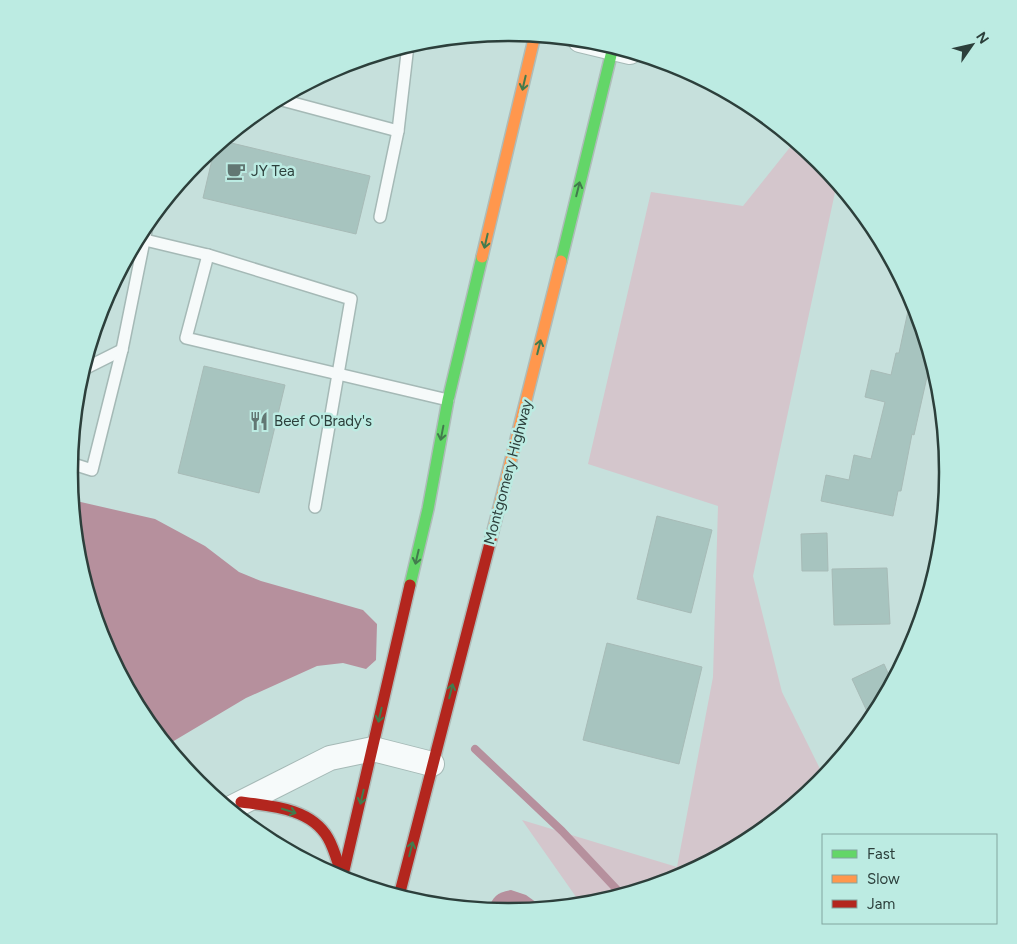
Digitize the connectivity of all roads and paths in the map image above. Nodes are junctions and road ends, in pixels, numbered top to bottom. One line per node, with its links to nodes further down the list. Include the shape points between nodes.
1 (534, 42): 13 (main road, one-way to 13)
2 (407, 54): 5 (lane)
3 (617, 55): 17 (main road, Montgomery Highway, one-way to 3)
4 (289, 102): 5 (lane)
5 (398, 131): 6 (lane)
6 (380, 217)
7 (147, 238): 9 (lane)
8 (140, 249): 10 (lane)
9 (208, 256): 12 (lane, via 351,300); 12 (lane, via 186,338)
10 (122, 350): 11 (lane); 14 (lane, via 92,470)
11 (91, 366)
12 (338, 374): 13 (lane); 15 (lane)
13 (448, 400): 16 (main road, one-way to 16, via 428,509)
14 (78, 466)
15 (315, 508)
16 (373, 749): 17 (street); 18 (street, via 330,758); 21 (main road, one-way to 21)
17 (432, 764): 22 (main road, Montgomery Highway, one-way to 17)
18 (235, 806)
19 (236, 806): 20 (main road, one-way to 20, via 286,809 304,816 321,828 330,842)
20 (338, 867)
21 (344, 870)
22 (401, 889)

